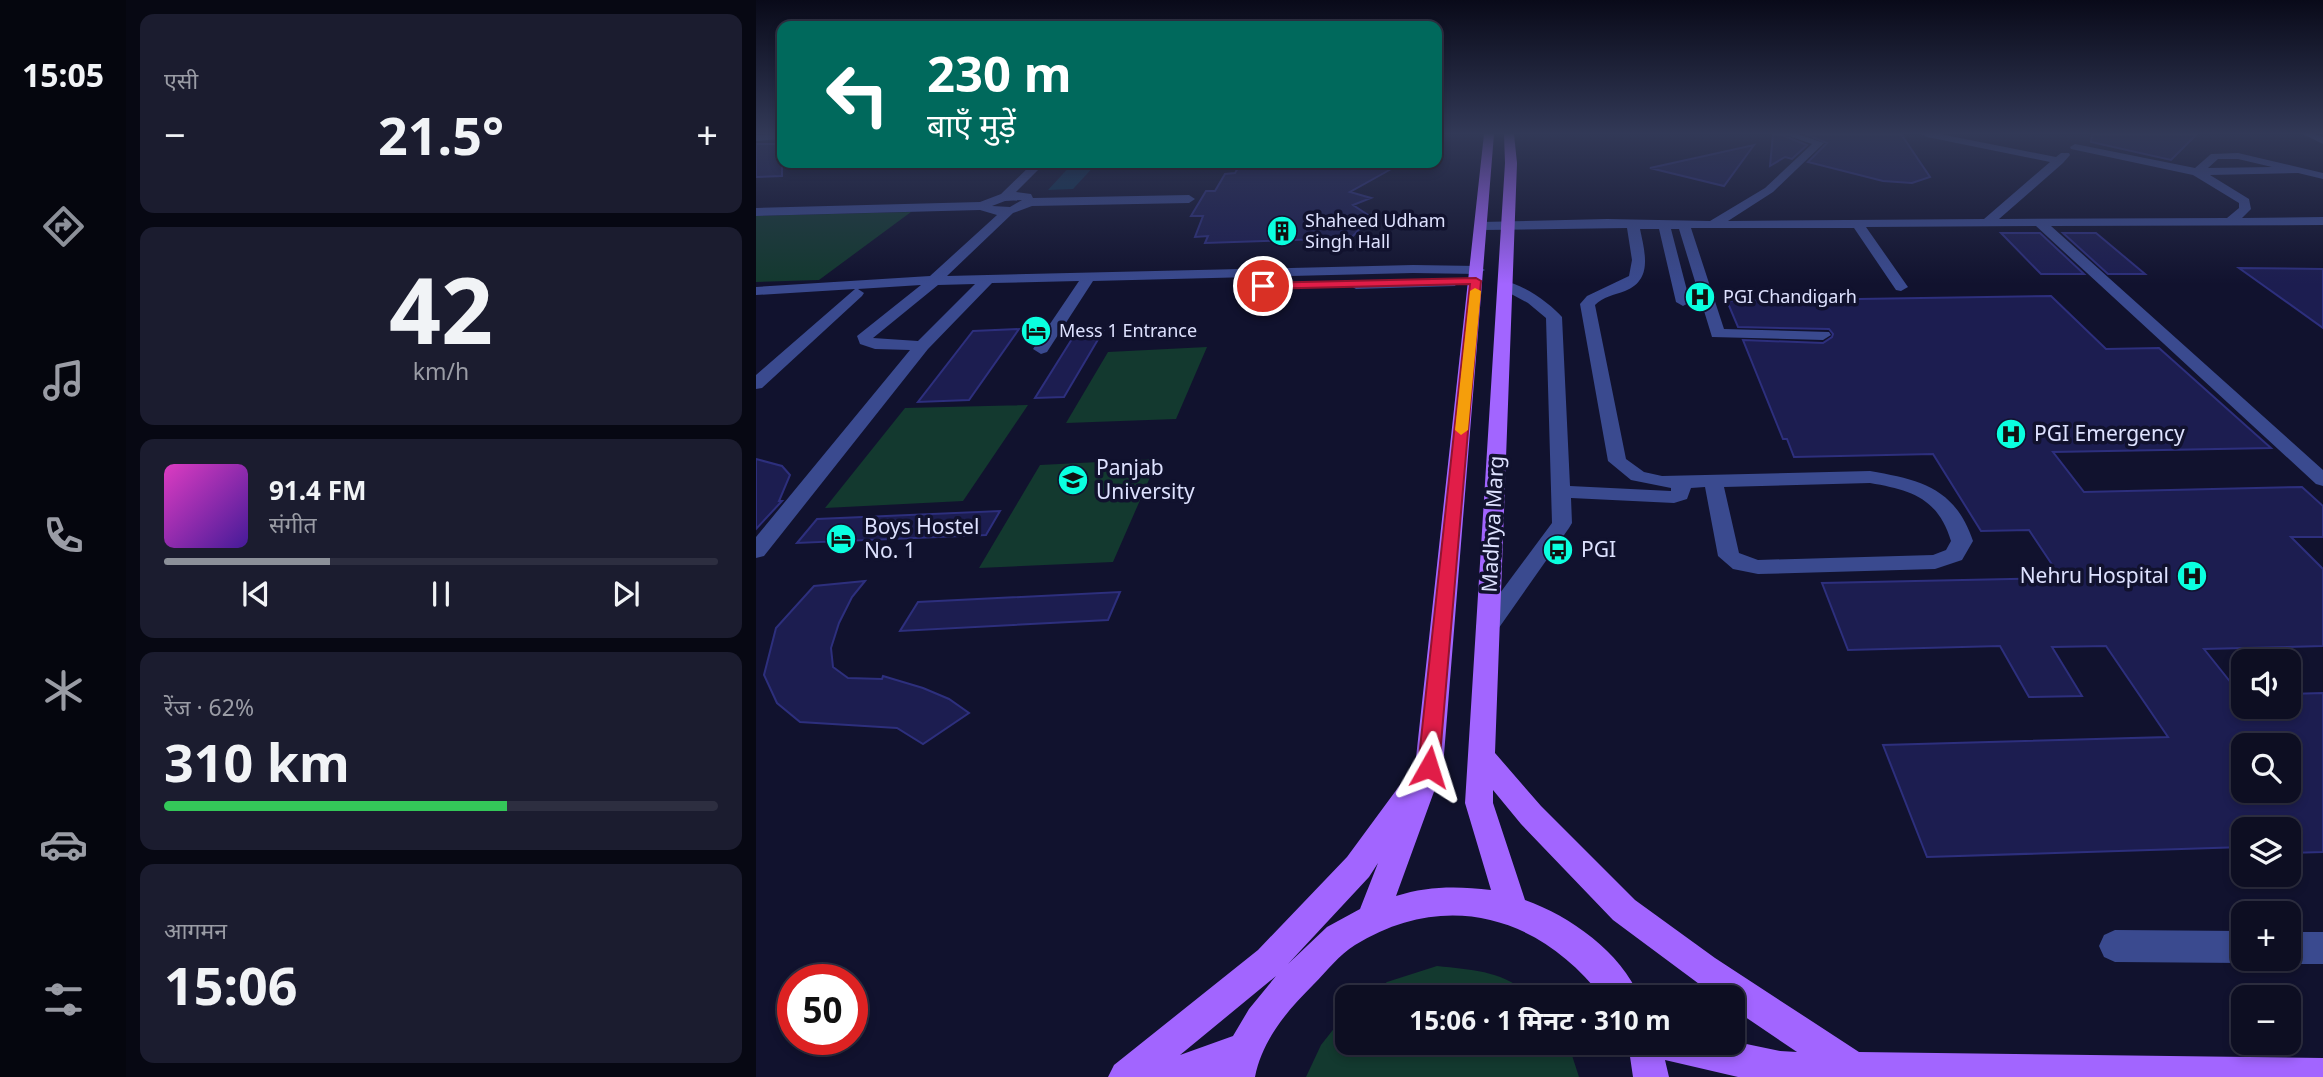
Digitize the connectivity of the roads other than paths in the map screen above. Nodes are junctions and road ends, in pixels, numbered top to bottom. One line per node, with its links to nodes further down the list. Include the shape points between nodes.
1 (1022, 184): 10 (street)
2 (1037, 184): 8 (street)
3 (1485, 184): 22 (main road, Madhya Marg)
4 (1510, 184): 23 (main road, Madhya Marg)
5 (1775, 184): 18 (street)
6 (2032, 184): 17 (street)
7 (2217, 184): 13 (street, via 2245,202 2245,209)
8 (1025, 199): 9 (street); 10 (street)
9 (1189, 199)
10 (1007, 203): 11 (street); 26 (street)
11 (988, 208): 12 (street); 30 (street)
12 (756, 212)
13 (2231, 221): 14 (street); 15 (street)
14 (2323, 221)
15 (2040, 222): 17 (street); 39 (street)
16 (1857, 223): 17 (street); 18 (street); 29 (street)
17 (1987, 223)
18 (1713, 224): 21 (street)
19 (1633, 225): 20 (street); 23 (street, via 1611,230); 41 (street, via 1639,272 1633,280 1592,297 1587,304 1617,461 1626,471 1644,478)
20 (1664, 225): 21 (street); 34 (street)
21 (1684, 225): 35 (street, via 1718,334)
22 (1481, 229): 23 (street); 24 (main road, Madhya Marg)
23 (1507, 229): 28 (main road, Madhya Marg)
24 (1477, 276): 27 (street); 46 (main road, Madhya Marg)
25 (988, 279): 26 (street); 27 (street); 31 (street)
26 (934, 281): 30 (street)
27 (1085, 283): 31 (street); 37 (street)
28 (1505, 285): 42 (street, via 1554,317); 44 (main road, Madhya Marg)
29 (1900, 287)
30 (917, 290): 31 (street); 32 (street); 33 (street); 36 (street, via 865,336 875,344)
31 (977, 291): 36 (street)
32 (756, 293): 33 (street)
33 (857, 293): 38 (street)
34 (1683, 302)
35 (1823, 335)
36 (922, 346): 43 (street)
37 (1041, 349)
38 (756, 384)
39 (2323, 480)
40 (1713, 481): 40 (street, via 1870,477 1895,481 1924,490 1945,504 1959,525 1962,541 1954,555 1935,562 1741,565 1729,556); 41 (street)
41 (1682, 482): 42 (street, via 1683,490 1674,497)
42 (1561, 492): 44 (street, via 1562,523)
43 (756, 551)
44 (1488, 626): 45 (main road, Madhya Marg)
45 (1480, 754): 47 (main road, Madhya Marg, via 1479,803); 57 (main road, via 1531,815 1624,910)
46 (1429, 767): 48 (main road, Madhya Marg); 59 (main road, via 1358,867 1269,961)
47 (1512, 909): 48 (main road, via 1466,900 1414,905); 53 (main road, via 1572,939)
48 (1371, 920): 56 (main road, via 1342,935 1275,999)
49 (2115, 946): 50 (street)
50 (2231, 947)
51 (2301, 947): 52 (street)
52 (2323, 948)
53 (1615, 985)
54 (1647, 1055): 61 (main road)
55 (1718, 1055): 57 (main road, via 1780,1069)
56 (1242, 1062): 60 (main road)
57 (1854, 1070): 58 (main road)
58 (2323, 1076)
59 (1126, 1077)
60 (1169, 1077)
61 (1651, 1077)

